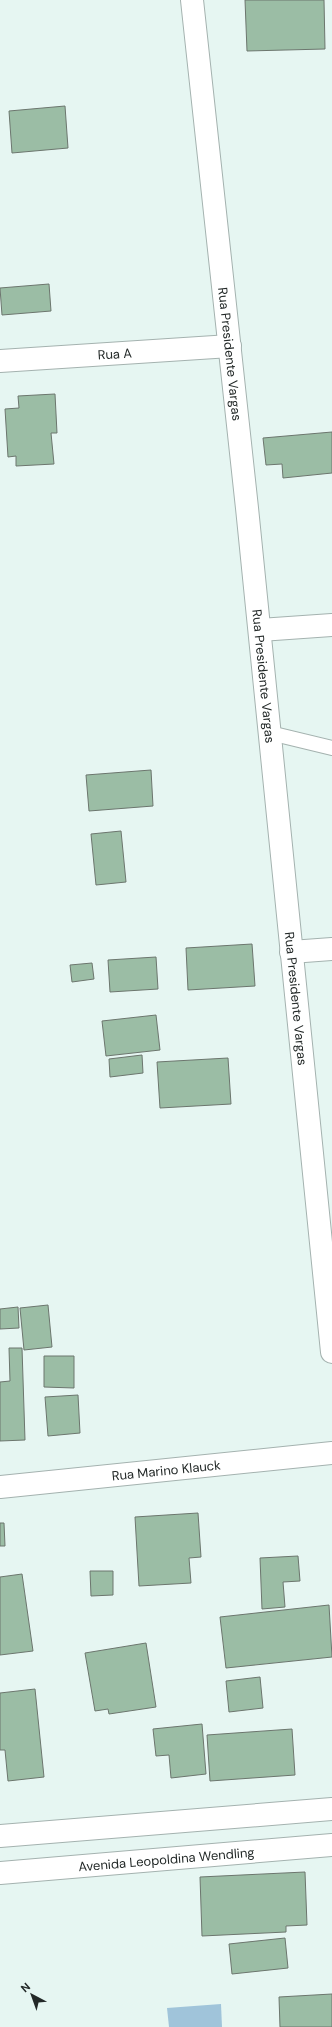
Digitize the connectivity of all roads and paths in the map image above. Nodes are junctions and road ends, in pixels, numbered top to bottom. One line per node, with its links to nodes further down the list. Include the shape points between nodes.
1 (192, 0): 2 (main road, Rua Presidente Vargas)
2 (230, 346): 3 (main road, Rua A); 5 (main road, Rua Presidente Vargas)
3 (0, 361)
4 (332, 625): 5 (main road)
5 (260, 630): 6 (main road, Rua Presidente Vargas)
6 (270, 733): 7 (lane); 9 (main road, Rua Presidente Vargas)
7 (332, 748)
8 (332, 949): 9 (main road)
9 (291, 952): 10 (main road, Rua Presidente Vargas)
10 (332, 1352)
11 (332, 1453): 12 (main road, Rua Marino Klauck)
12 (0, 1487)
13 (332, 1809): 14 (main road)
14 (0, 1836)
15 (332, 1845): 16 (main road, Avenida Leopoldina Wendling)
16 (0, 1873)

